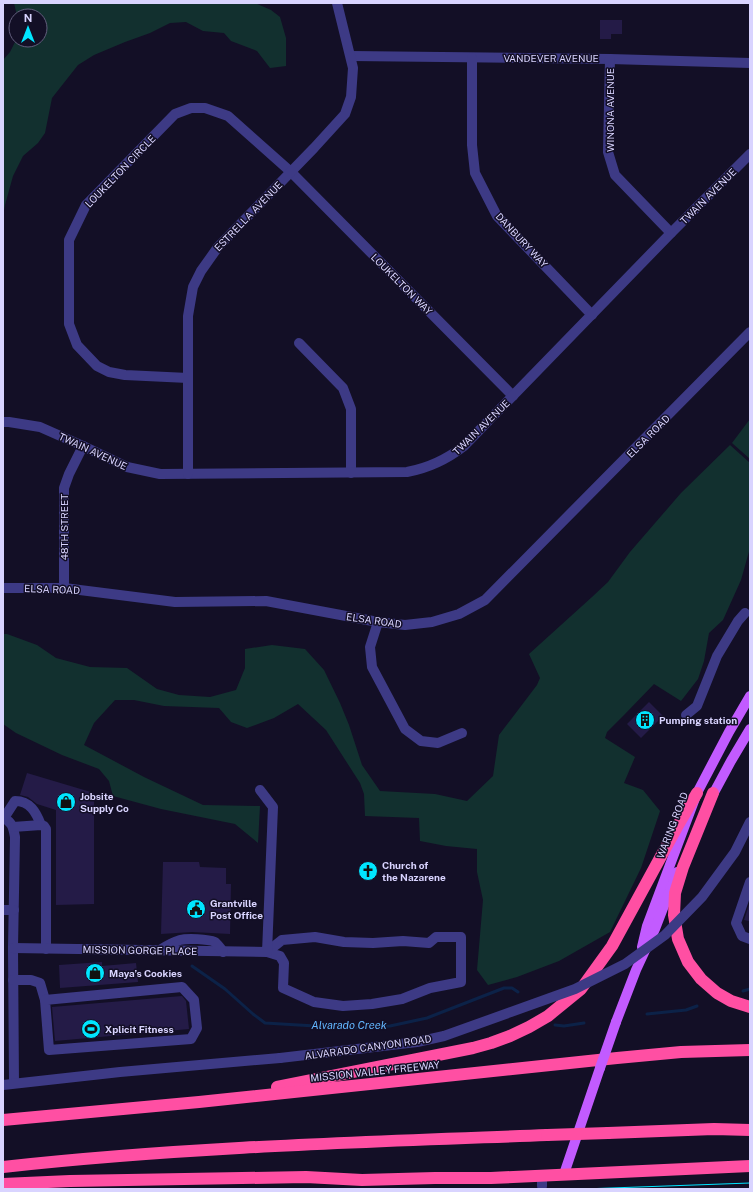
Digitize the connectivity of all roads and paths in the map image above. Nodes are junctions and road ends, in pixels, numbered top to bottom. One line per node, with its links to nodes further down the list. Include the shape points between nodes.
1 (337, 3): 2 (street, ESTRELLA AVENUE)
2 (351, 56): 3 (street, VANDEVER AVENUE); 7 (street, ESTRELLA AVENUE, via 351,97 345,114)
3 (472, 58): 4 (street, VANDEVER AVENUE); 9 (street, DANBURY WAY, via 472,144 475,173 497,216)
4 (610, 59): 5 (street, VANDEVER AVENUE); 8 (street, WINONA AVENUE, via 608,152 615,175)
5 (750, 63)
6 (750, 154): 8 (street, TWAIN AVENUE)
7 (291, 172): 12 (street, ESTRELLA AVENUE, via 218,247 193,287 188,316); 12 (street, LOUKELTON CIRCLE, via 228,116 205,108 191,108 175,114 86,205 69,240 69,324 77,345 97,366 109,372); 13 (street, LOUKELTON WAY)
8 (671, 233): 9 (street, TWAIN AVENUE)
9 (592, 315): 13 (street, TWAIN AVENUE)
10 (750, 332): 21 (street, ELSA ROAD, via 485,600 459,614 432,622 405,625)
11 (299, 343): 16 (street, via 342,388 351,409)
12 (188, 378): 17 (street, ESTRELLA AVENUE)
13 (513, 396): 16 (street, TWAIN AVENUE, via 452,456 423,469 407,472)
14 (3, 422): 15 (street, TWAIN AVENUE, via 40,428)
15 (83, 446): 17 (street, TWAIN AVENUE, via 127,468 160,474); 19 (street, 48TH STREET, via 64,488)
16 (351, 473): 17 (street, TWAIN AVENUE)
17 (188, 474)
18 (3, 588): 19 (street, ELSA ROAD)
19 (64, 588): 21 (street, ELSA ROAD, via 175,602 266,601)
20 (745, 613): 23 (street, via 717,656 697,706)
21 (378, 622): 25 (street, via 370,647 372,667 405,729 421,741 438,743)
22 (750, 696): 27 (main road, WARING ROAD)
23 (686, 715)
24 (750, 729): 28 (main road, WARING ROAD)
25 (462, 733)
26 (260, 790): 39 (street, via 273,806)
27 (697, 793): 40 (main road, WARING ROAD, via 647,926); 47 (highway, via 612,946 581,989 548,1016 491,1044)
28 (713, 793): 40 (main road, WARING ROAD); 43 (highway, via 675,893 674,915 678,939 688,962 701,979 731,1001)
29 (4, 817): 31 (street, via 15,801 24,801 33,808); 32 (street)
30 (750, 822): 45 (street, ALVARADO CANYON ROAD, bridge, via 735,852 702,897 665,935 625,964 575,990 444,1036 417,1042 280,1058)
31 (41, 825): 32 (street); 38 (street, via 46,829)
32 (13, 827): 35 (street)
33 (750, 882): 36 (street, via 736,922 742,936)
34 (3, 910): 35 (street)
35 (14, 910): 37 (street)
36 (750, 939)
37 (13, 948): 38 (street, MISSION GORGE PLACE); 41 (street)
38 (46, 949): 39 (street, MISSION GORGE PLACE)
39 (267, 952): 39 (street, via 280,956 284,963 283,988 326,1005 372,1004 402,999 430,988 461,982 461,937 436,937 429,943 344,942 315,938 282,940)
40 (636, 970): 52 (main road, WARING ROAD, bridge)
41 (13, 980): 42 (street, via 40,983); 45 (street)
42 (45, 1000): 42 (street, via 182,987 194,1000 197,1028 191,1039 49,1050)
43 (750, 1006)
44 (750, 1050): 47 (highway, MISSION VALLEY FREEWAY, via 681,1052 617,1058)
45 (14, 1083): 46 (street, ALVARADO CANYON ROAD)
46 (3, 1085)
47 (199, 1102): 48 (highway, MISSION VALLEY FREEWAY)
48 (3, 1120)
49 (750, 1130): 51 (highway, bridge, via 714,1129 299,1145 188,1151)
50 (750, 1166): 52 (highway)
51 (3, 1167)
52 (564, 1174): 53 (highway, via 542,1181 491,1178 362,1180 306,1177 70,1180)
53 (3, 1184)

